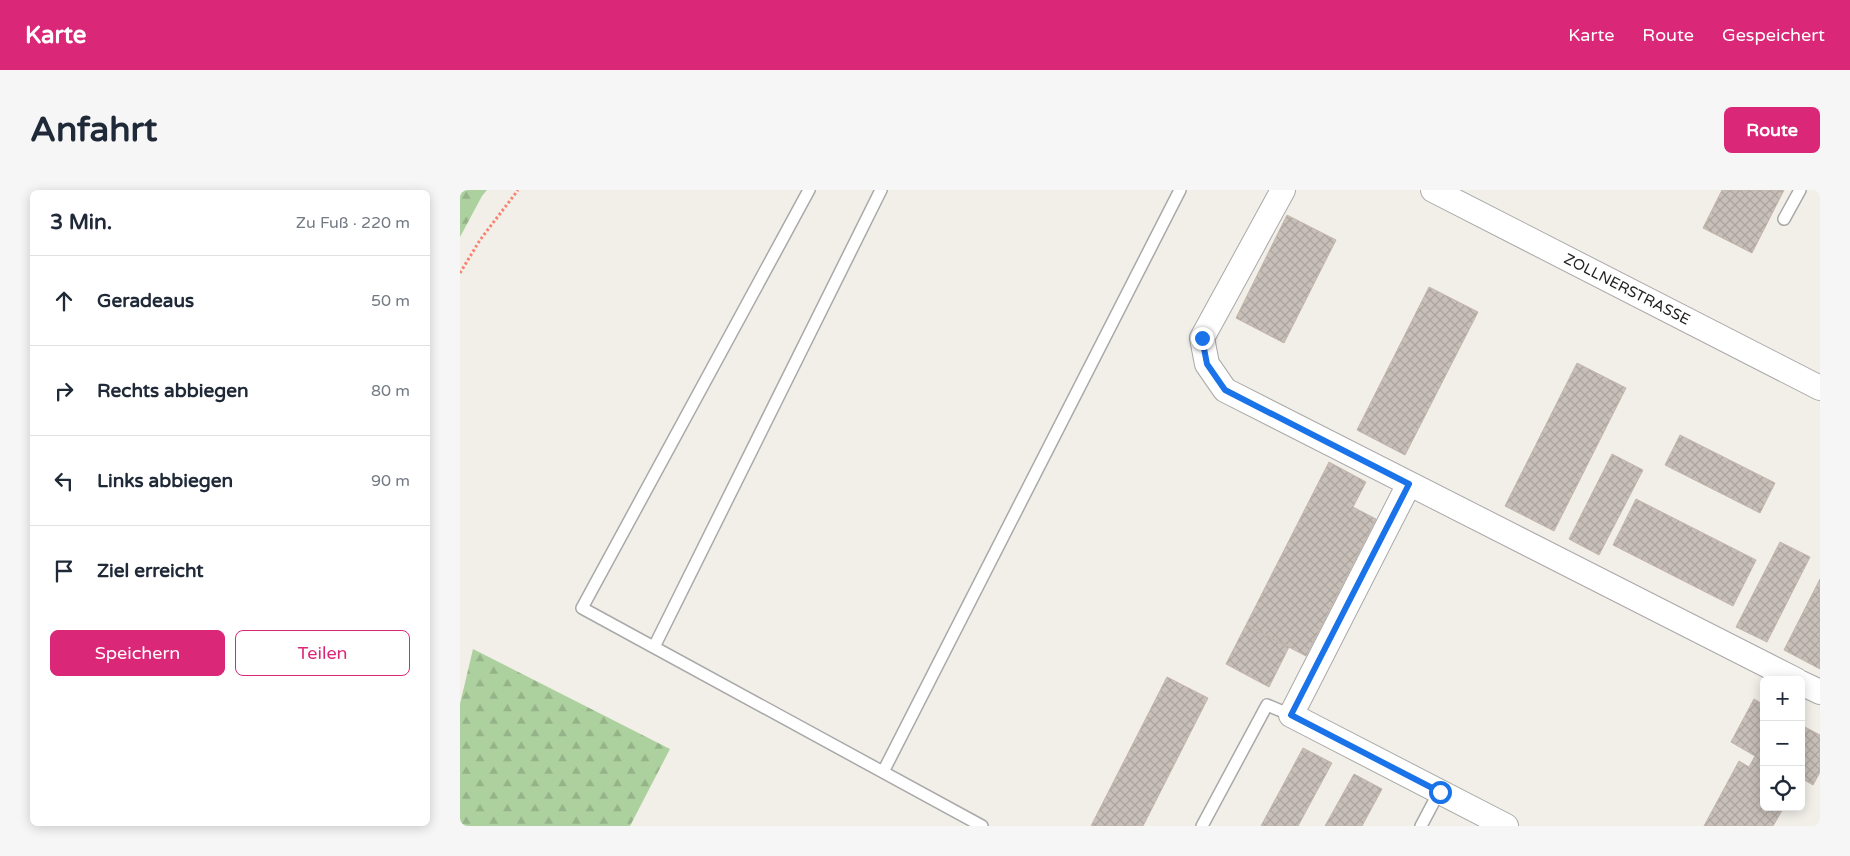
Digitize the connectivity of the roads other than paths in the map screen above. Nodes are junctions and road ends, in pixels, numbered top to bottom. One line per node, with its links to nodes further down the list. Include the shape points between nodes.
1 (809, 190): 10 (lane, via 582,608)
2 (881, 190): 10 (lane)
3 (1180, 190): 15 (lane)
4 (1283, 190): 9 (street, via 1202,338 1207,364 1225,390)
5 (1433, 190): 8 (street, ZOLLNERSTRASSE)
6 (1800, 190): 7 (lane)
7 (1784, 219)
8 (1820, 388)
9 (1409, 484): 11 (street); 14 (street)
10 (654, 647): 15 (lane)
11 (1788, 676)
12 (1805, 685): 13 (street)
13 (1820, 692)
14 (1291, 715): 16 (street); 18 (lane, via 1267,705)
15 (883, 772): 17 (lane)
16 (1440, 792): 19 (lane); 20 (street)
17 (982, 826)
18 (1202, 826)
19 (1421, 826)
20 (1506, 826)

